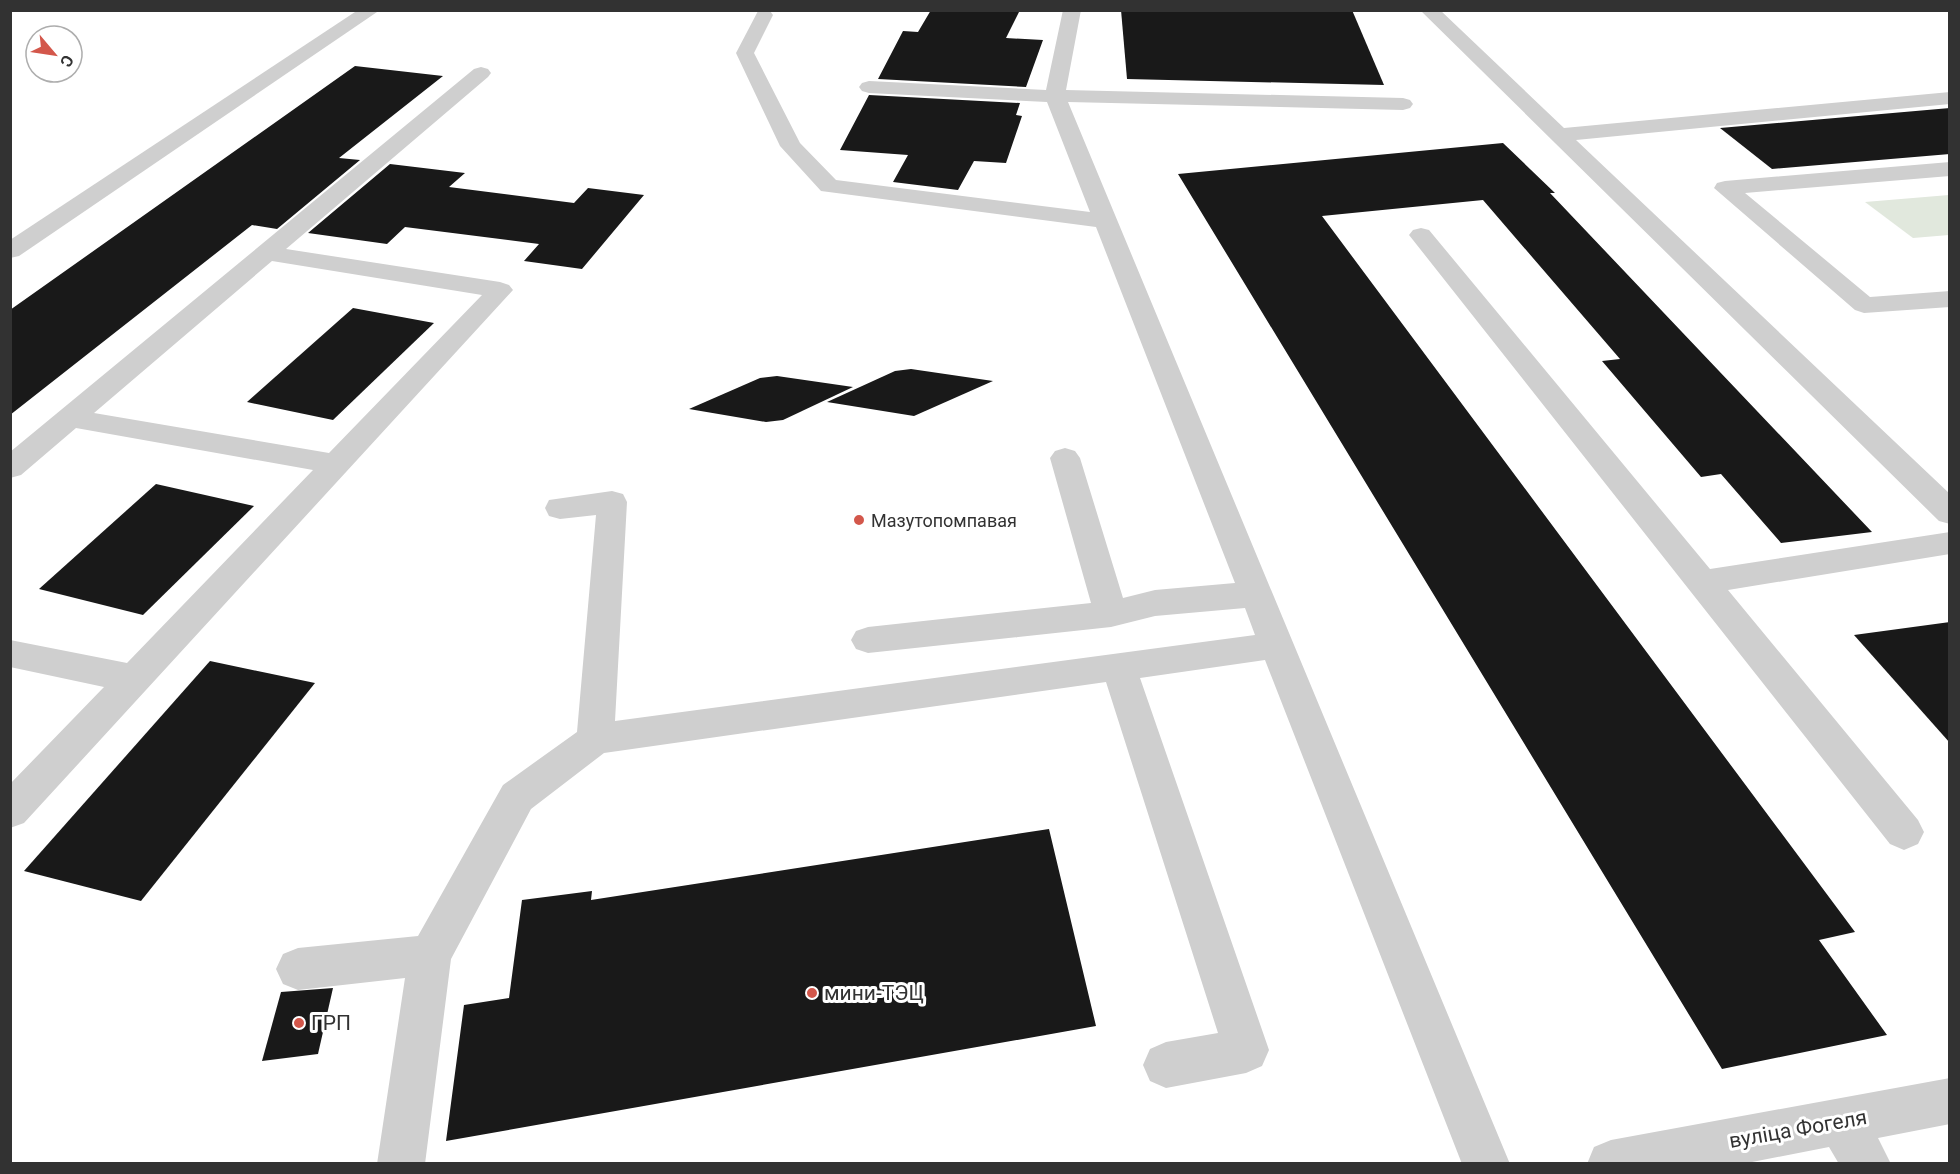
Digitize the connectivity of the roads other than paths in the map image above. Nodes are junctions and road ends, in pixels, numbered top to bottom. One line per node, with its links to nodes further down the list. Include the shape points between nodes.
1 (371, 10): 14 (street)
2 (1072, 10): 7 (street)
3 (1429, 10): 10 (street)
4 (764, 15): 12 (street, via 746,52 790,146 829,186)
5 (481, 73): 15 (street)
6 (869, 87): 7 (street)
7 (1055, 96): 9 (street); 12 (street)
8 (1950, 98): 10 (street)
9 (1403, 104)
10 (1557, 135): 22 (street)
11 (1950, 169): 16 (street, via 1725,188 1864,305)
12 (1105, 221): 25 (street)
13 (1421, 235): 24 (street)
14 (10, 251)
15 (267, 253): 17 (street); 19 (street, via 500,290)
16 (1950, 299)
17 (70, 418): 19 (street); 20 (street)
18 (1065, 458): 26 (street)
19 (336, 464): 31 (street)
20 (10, 468)
21 (560, 508): 32 (street, via 612,502)
22 (1950, 513)
23 (1950, 543): 24 (street)
24 (1701, 582): 34 (street)
25 (1257, 594): 26 (street, via 1155,603); 28 (street)
26 (1112, 614): 27 (street)
27 (868, 640)
28 (1277, 645): 30 (street); 41 (street)
29 (10, 653): 31 (street)
30 (1119, 667): 32 (street); 37 (street, via 1246,1050)
31 (134, 679): 33 (street)
32 (596, 740): 35 (street, via 517,796)
33 (10, 811)
34 (1904, 832)
35 (430, 955): 36 (street); 40 (street)
36 (298, 969)
37 (1166, 1065)
38 (1950, 1101): 39 (street, вуліца Фогеля)
39 (1840, 1122): 42 (street, вуліца Фогеля); 43 (street)
40 (401, 1164)
41 (1486, 1164)
42 (1611, 1164)
43 (1867, 1164)

